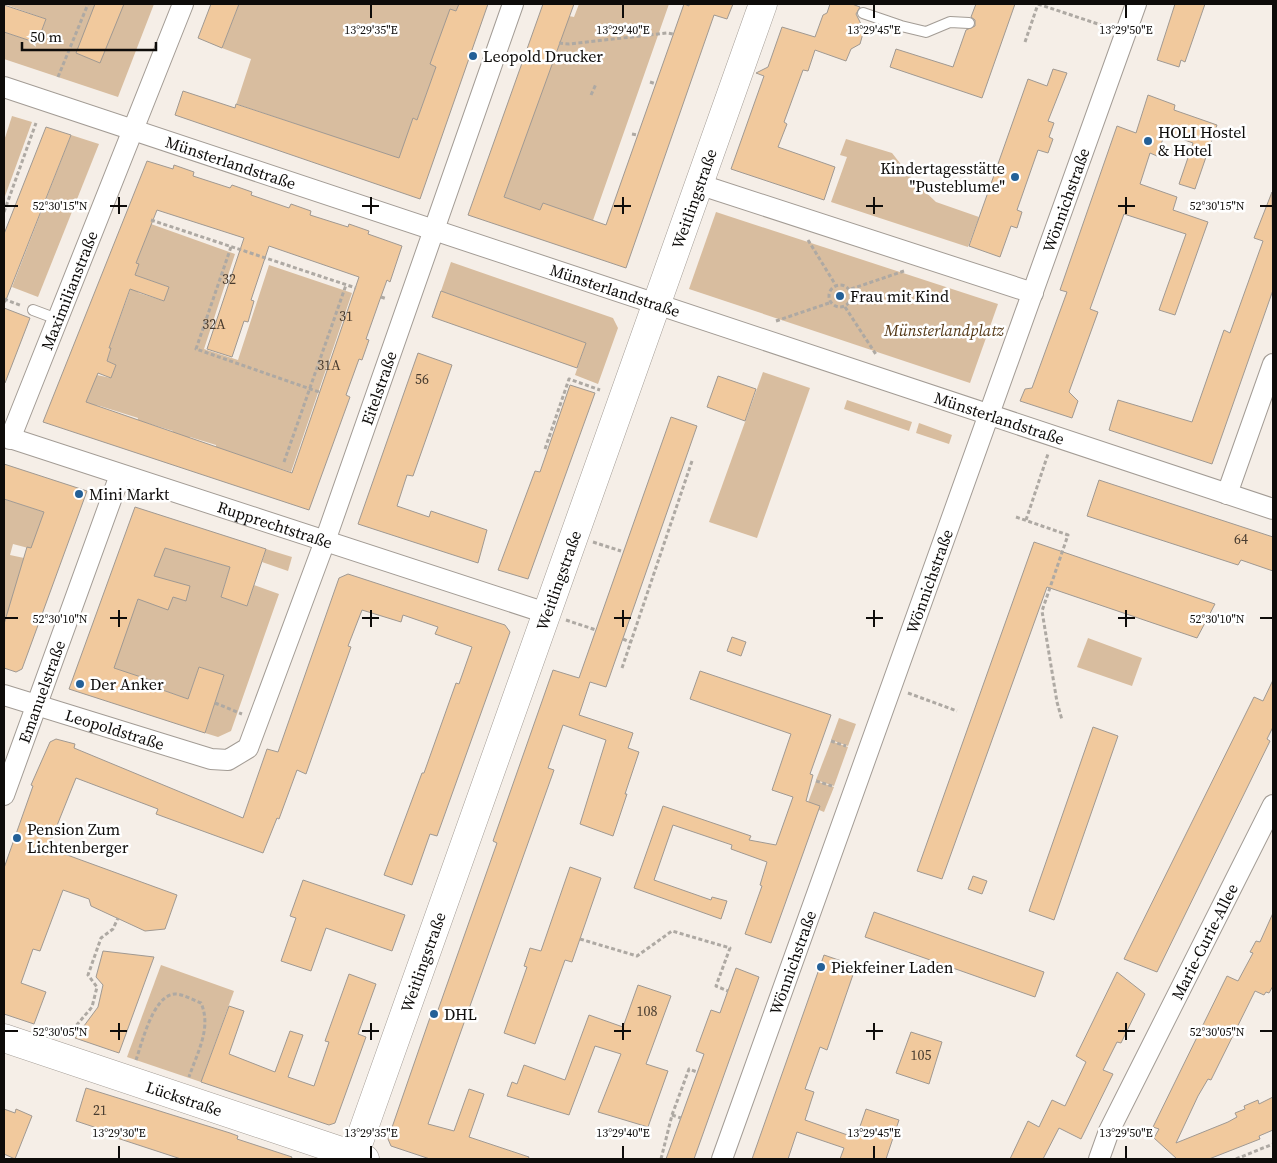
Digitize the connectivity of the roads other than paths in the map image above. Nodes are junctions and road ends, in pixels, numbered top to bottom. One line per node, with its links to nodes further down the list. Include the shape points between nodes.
1 (183, 4): 8 (street, Maximilianstraße)
2 (513, 4): 10 (street, Eitelstraße)
3 (763, 4): 9 (street, Weitlingstraße)
4 (1136, 4): 11 (street, Wönnichstraße)
5 (863, 13): 6 (lane, via 926,32 950,22)
6 (969, 23)
7 (4, 88): 8 (street, Münsterlandstraße)
8 (133, 130): 10 (street, Münsterlandstraße); 14 (street, Maximilianstraße)
9 (698, 184): 11 (street); 12 (street, Weitlingstraße)
10 (433, 231): 12 (street, Münsterlandstraße); 21 (street, Eitelstraße)
11 (1033, 293): 16 (street, Wönnichstraße)
12 (655, 304): 16 (street, Münsterlandstraße); 22 (street, Weitlingstraße)
13 (33, 310): 14 (lane)
14 (57, 319): 17 (street, Maximilianstraße)
15 (1273, 364): 19 (street)
16 (989, 415): 19 (street, Münsterlandstraße); 30 (street, Wönnichstraße)
17 (7, 437): 18 (street, Rupprechtstraße)
18 (120, 474): 21 (street, Rupprechtstraße); 24 (street, Emanuelstraße)
19 (1227, 494): 20 (street, Münsterlandstraße)
20 (1273, 509)
21 (325, 541): 22 (street, Rupprechtstraße); 25 (street, Eitelstraße, via 248,748)
22 (556, 616): 29 (street, Weitlingstraße)
23 (4, 695): 24 (street, Leopoldstraße)
24 (36, 705): 25 (street, Leopoldstraße, via 211,759); 26 (street, Emanuelstraße)
25 (228, 760)
26 (4, 795)
27 (1273, 805): 31 (street, Marie-Curie-Allee, via 1109,1131)
28 (4, 1038): 29 (street, Lückstraße)
29 (359, 1157)
30 (722, 1159)
31 (1100, 1159)

